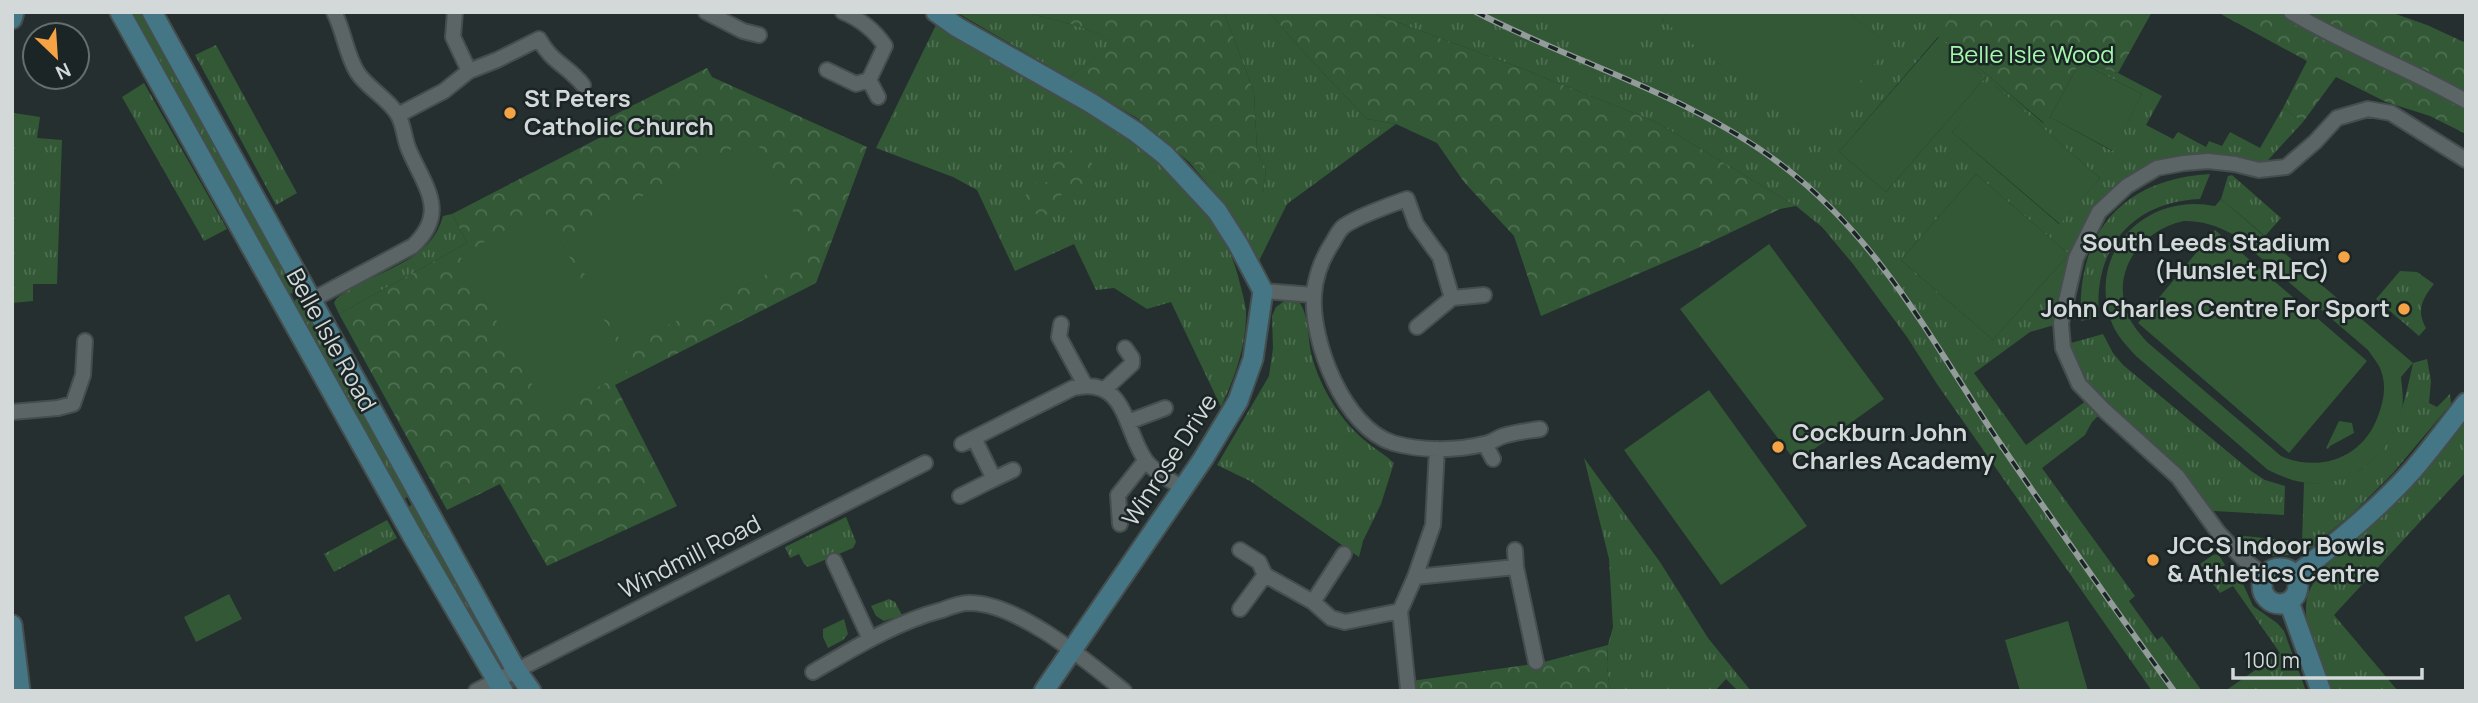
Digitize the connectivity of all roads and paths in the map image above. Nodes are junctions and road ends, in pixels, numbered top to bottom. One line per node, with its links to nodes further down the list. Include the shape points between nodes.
1 (14, 12): 10 (street)
2 (120, 12): 65 (street, Belle Isle Road)
3 (152, 12): 24 (street, Belle Isle Road)
4 (334, 12): 18 (street, via 355,69)
5 (455, 12): 13 (street, via 453,37)
6 (706, 12): 11 (street, via 741,38)
7 (843, 12): 14 (street, via 878,34 885,47)
8 (936, 12): 20 (street, via 1091,103 1165,155 1217,211)
9 (2291, 12): 17 (street)
10 (12, 19)
11 (759, 35)
12 (827, 70): 14 (street, via 856,84)
13 (469, 71): 15 (street, via 539,39 549,57); 18 (street)
14 (869, 80): 16 (street)
15 (583, 85)
16 (878, 97)
17 (2466, 101)
18 (398, 115): 24 (street, via 407,146 429,189 432,205 426,233 413,246)
19 (2466, 160): 52 (street, via 2391,113 2368,109 2337,118 2286,167 2259,170 2208,161 2157,168 2127,186 2099,212 2076,258 2061,323 2063,348 2079,384 2178,477 2218,533)
20 (1263, 291): 21 (street); 43 (street, Winrose Drive, via 1253,359 1238,401)
21 (1314, 295): 23 (street, via 1324,257 1342,227 1404,193 1416,224 1440,257); 37 (street, via 1324,361 1354,413 1391,443)
22 (1483, 295): 23 (street)
23 (1452, 298): 26 (street)
24 (310, 301): 63 (street, Belle Isle Road)
25 (1061, 324): 29 (street, via 1059,337)
26 (1417, 327)
27 (85, 341): 33 (street, via 83,375 73,404)
28 (1125, 348): 30 (street, via 1132,364)
29 (1086, 385): 30 (street); 42 (street, via 968,441)
30 (1105, 389): 34 (street)
31 (2466, 403): 53 (street, via 2395,489)
32 (1164, 408): 34 (street)
33 (12, 411)
34 (1128, 422): 39 (street)
35 (1540, 429): 36 (street)
36 (1485, 444): 37 (street); 38 (street)
37 (1437, 449): 54 (street, via 1433,525)
38 (1493, 459)
39 (1145, 461): 43 (street); 45 (street, via 1118,495)
40 (925, 463): 63 (street, Windmill Road)
41 (1013, 470): 42 (street)
42 (994, 479): 44 (street)
43 (1182, 488): 61 (street, Winrose Drive)
44 (960, 496)
45 (1120, 524)
46 (1240, 550): 51 (street, via 1259,562)
47 (1515, 550): 50 (street)
48 (1344, 554): 55 (street)
49 (834, 561): 60 (street)
50 (1516, 567): 54 (street); 62 (street)
51 (1265, 575): 55 (street); 57 (street)
52 (2265, 576): 53 (street, via 2280,568); 56 (street, via 2262,586 2269,600)
53 (2295, 576): 56 (street, via 2298,589)
54 (1415, 577): 58 (street)
55 (1313, 601): 58 (street, via 1331,618 1345,622)
56 (2289, 602): 72 (street)
57 (1241, 609)
58 (1400, 611): 66 (street)
59 (12, 625): 67 (street)
60 (870, 639): 61 (street, via 919,616 968,603 995,607); 64 (street)
61 (1072, 650): 70 (street, Winrose Drive); 71 (street)
62 (1535, 662)
63 (516, 670): 65 (street, Windmill Road); 69 (street, Belle Isle Road)
64 (813, 672)
65 (499, 686): 68 (street, Windmill Road)
66 (1408, 689)
67 (20, 691)
68 (476, 691)
69 (531, 691)
70 (1044, 691)
71 (1124, 691)
72 (2320, 691)

